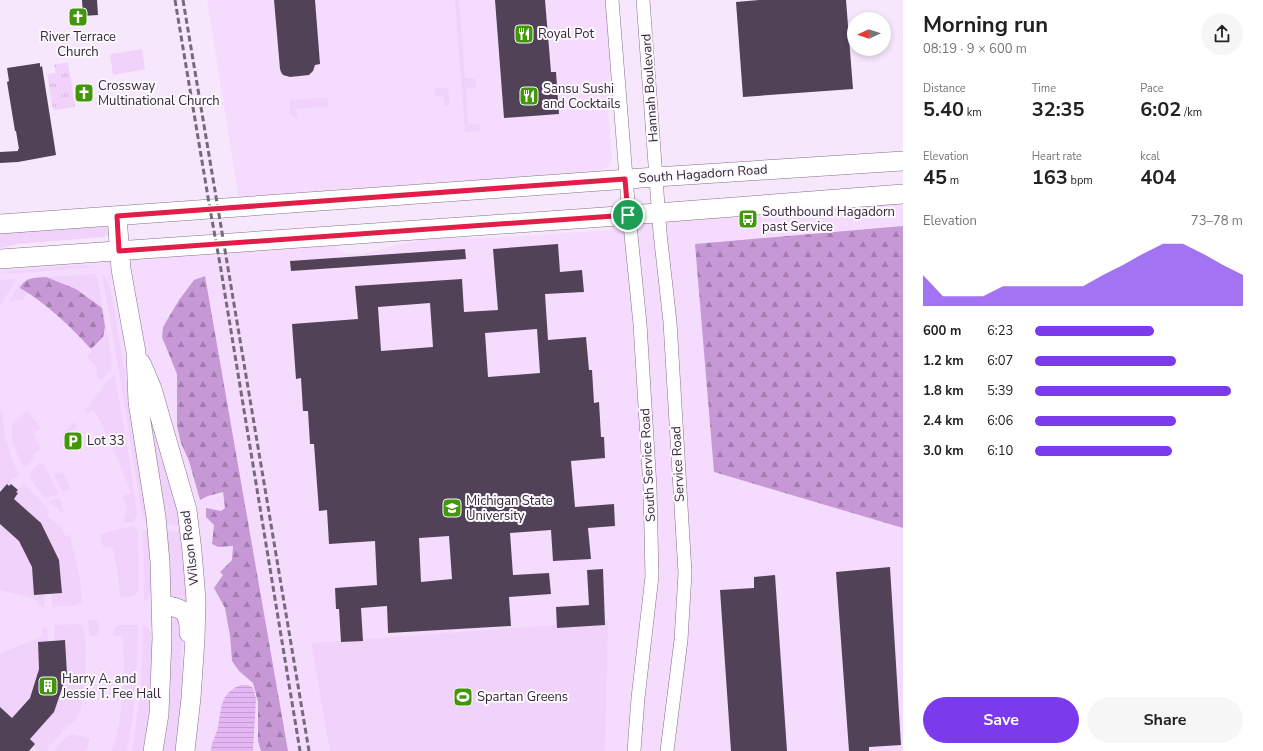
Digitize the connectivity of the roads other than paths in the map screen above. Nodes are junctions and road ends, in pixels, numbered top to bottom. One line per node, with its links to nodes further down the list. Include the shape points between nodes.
1 (612, 0): 5 (street)
2 (643, 0): 4 (street, Hannah Boulevard)
3 (903, 161): 4 (street, South Hagadorn Road)
4 (656, 176): 5 (street, South Hagadorn Road); 7 (street, Service Road)
5 (625, 179): 8 (street, South Service Road); 9 (street, South Hagadorn Road)
6 (903, 194): 7 (street)
7 (659, 213): 8 (street); 19 (street, Service Road, via 670,322 685,574 681,640)
8 (628, 215): 11 (street); 18 (street, South Service Road, via 640,324 650,488 652,576)
9 (117, 216): 10 (street, South Hagadorn Road); 11 (street, Wilson Road)
10 (0, 224)
11 (119, 251): 12 (street); 13 (street, Wilson Road)
12 (0, 259)
13 (136, 352): 14 (street, Wilson Road, via 138,402 156,517); 15 (street, Wilson Road, via 152,389 187,510 196,600)
14 (161, 605): 15 (street, via 178,608 186,613 189,623 187,672); 16 (street, Wilson Road, via 159,714)
15 (191, 698): 17 (street, Wilson Road)
16 (153, 751)
17 (185, 751)
18 (634, 751)
19 (667, 751)

